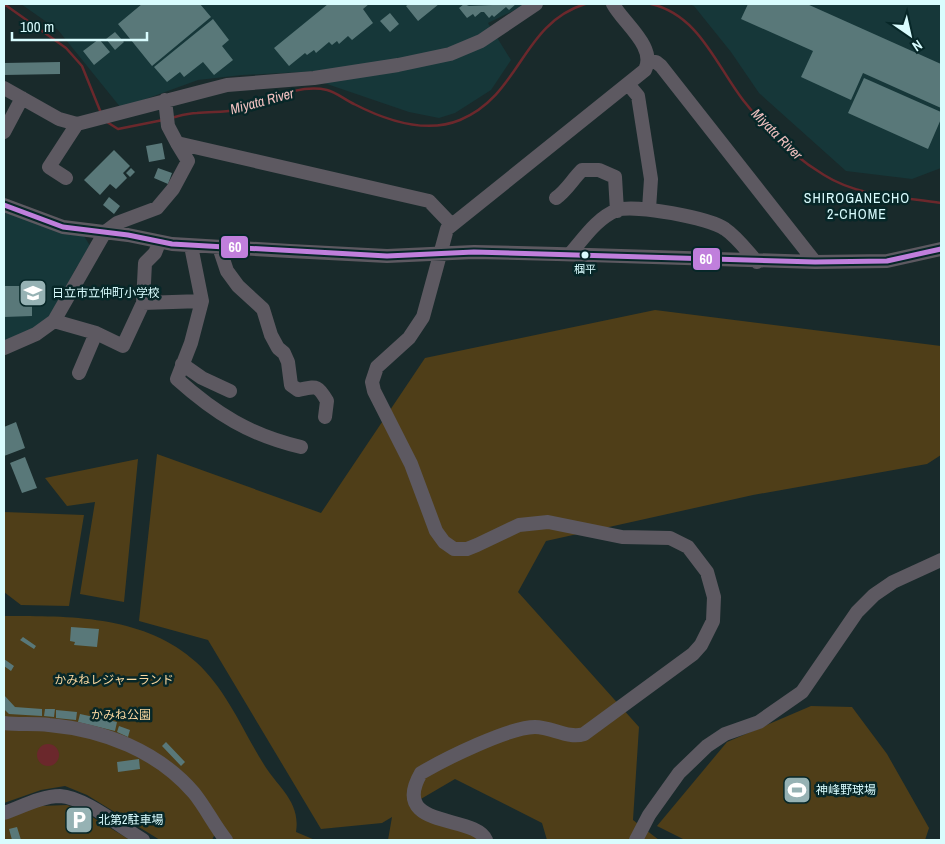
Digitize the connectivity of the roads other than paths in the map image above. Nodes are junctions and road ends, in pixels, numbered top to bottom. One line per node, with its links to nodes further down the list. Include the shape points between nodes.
1 (536, 4): 7 (street, via 481,41 450,54 314,78 227,85)
2 (613, 4): 3 (street, via 643,44)
3 (649, 62): 4 (street, via 645,70); 25 (street, via 661,66)
4 (628, 84): 14 (street, via 638,96 651,179); 16 (street)
5 (4, 88): 6 (street)
6 (22, 98): 8 (street, via 59,119); 9 (street)
7 (165, 100): 8 (street); 10 (street, via 168,126)
8 (77, 124): 11 (street, via 49,167)
9 (4, 132)
10 (178, 143): 16 (street, via 429,201); 17 (street, via 188,161 173,189 157,208 118,223)
11 (66, 178)
12 (556, 198): 15 (street, via 568,190 582,170 599,170 615,178)
13 (4, 205): 17 (street, via 62,227)
14 (649, 209): 15 (street); 24 (street, via 713,222 726,229)
15 (617, 211): 23 (street, via 593,226)
16 (451, 224): 22 (street, via 444,235)
17 (105, 232): 18 (street); 28 (street)
18 (159, 243): 19 (street); 27 (street, via 145,263)
19 (191, 246): 20 (street); 26 (street)
20 (219, 247): 22 (street, via 386,256); 34 (street, via 227,271 263,310 271,335 288,362 290,386 298,390 311,386 319,389 327,401)
21 (941, 249): 25 (street, via 887,261)
22 (440, 254): 23 (street); 41 (street, via 420,323 409,338 377,367 372,382 419,482 436,531 444,542 454,549 467,549 519,524 548,522 622,537 670,538 695,554 707,572 714,597 713,621 702,645 584,734 572,736 544,728 527,728 472,748 421,773 413,792 422,810 480,832)
23 (570, 254): 24 (street)
24 (756, 262): 25 (street)
25 (815, 262)
26 (202, 301): 27 (street); 31 (street, via 200,317)
27 (142, 303): 29 (street, via 123,346)
28 (54, 321): 29 (street); 30 (street, via 36,334)
29 (96, 333): 32 (street)
30 (4, 348)
31 (182, 364): 33 (street); 35 (street, via 177,379 224,418 271,440)
32 (79, 372)
33 (230, 392)
34 (325, 417)
35 (301, 447)
36 (941, 560): 42 (street, via 893,582 874,595 857,612 802,692 760,722 725,734 707,746 679,773 649,815)
37 (4, 723): 39 (street, via 72,728 149,754 194,793)
38 (4, 813): 40 (street, via 62,796 81,803)
39 (223, 838)
40 (143, 840)
41 (486, 840)
42 (636, 840)

